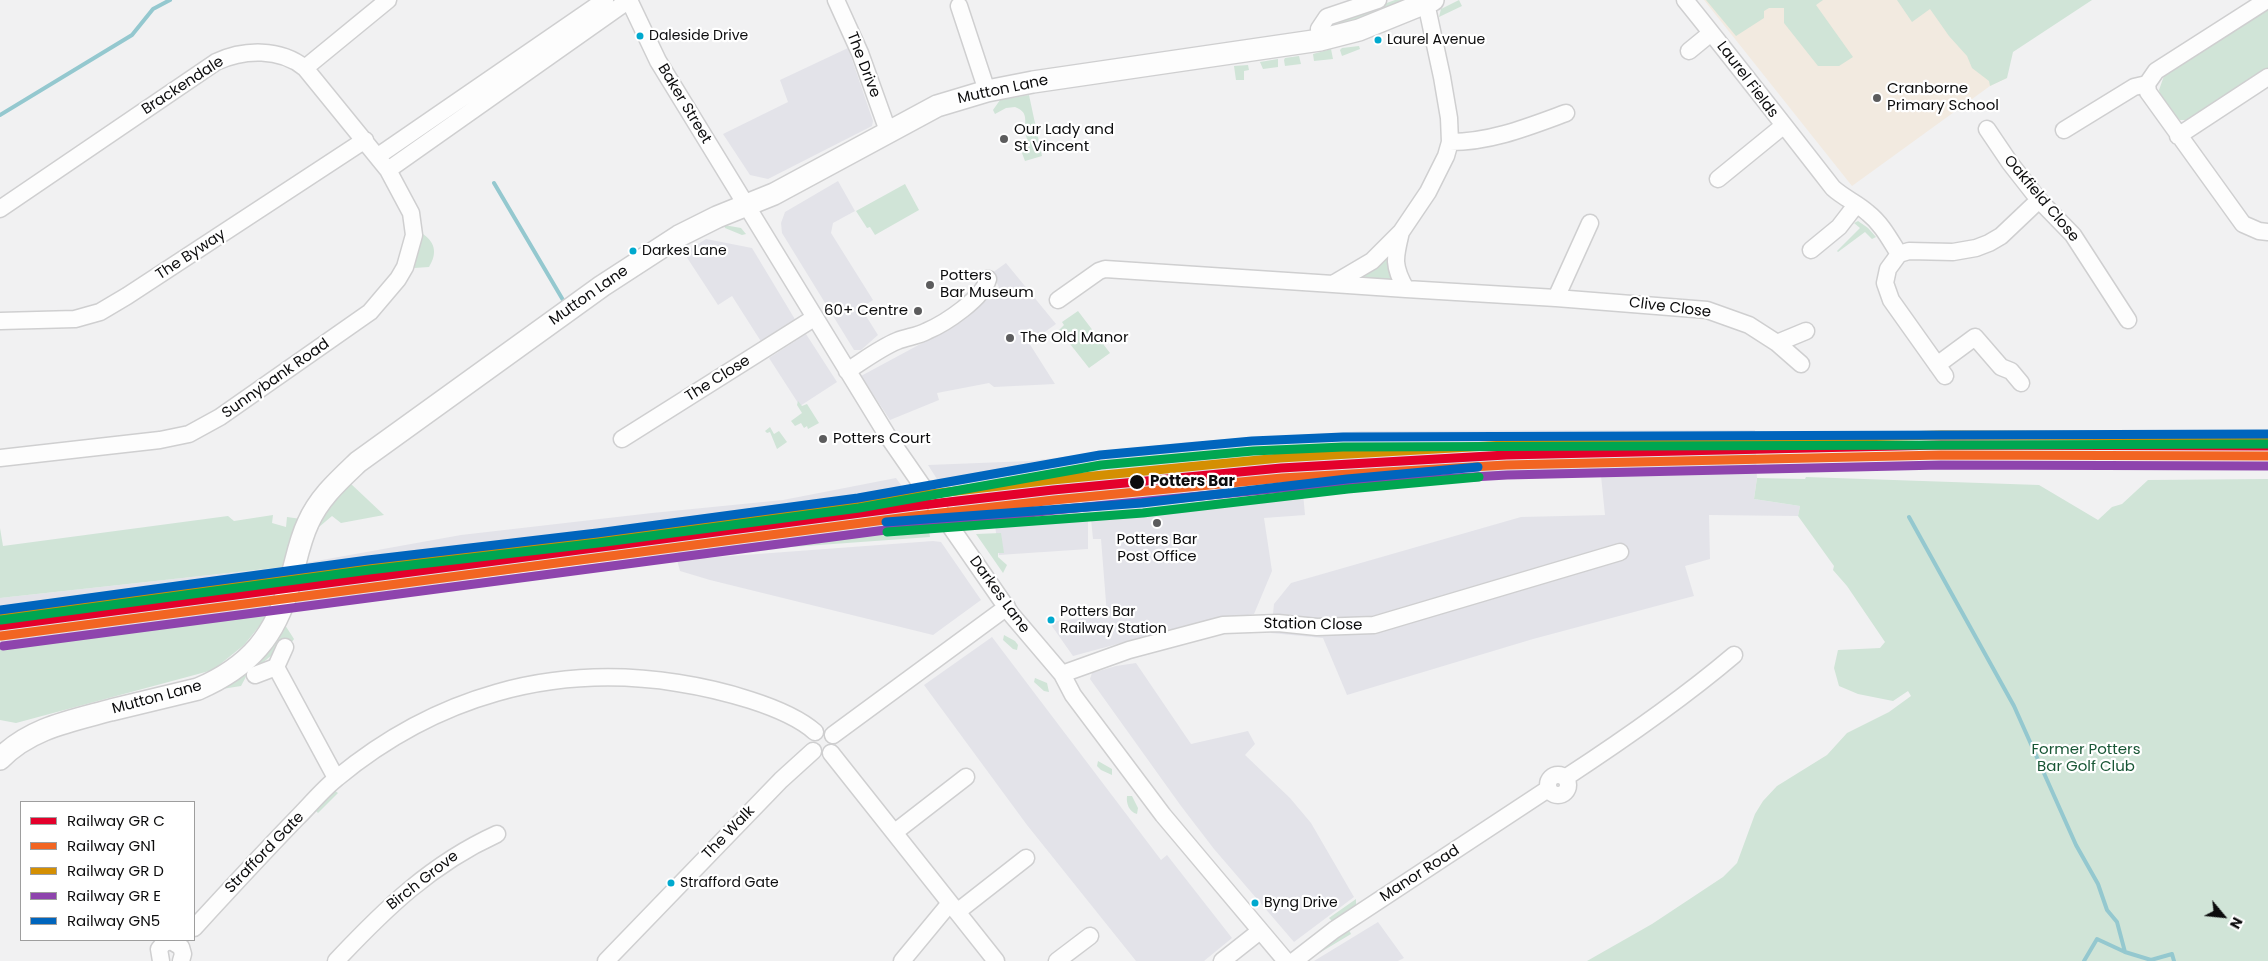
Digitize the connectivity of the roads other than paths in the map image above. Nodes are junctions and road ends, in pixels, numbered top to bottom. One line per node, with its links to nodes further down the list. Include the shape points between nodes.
1 (388, 0): 13 (street)
2 (605, 0): 25 (street)
3 (629, 0): 26 (street); 30 (street, Baker Street, via 658,61)
4 (836, 0): 21 (street, The Drive, via 860,53)
5 (1378, 0): 11 (street, via 1327,17 1319,29)
6 (1685, 0): 10 (street, Laurel Fields)
7 (2267, 0): 15 (street, via 2156,71)
8 (1429, 2): 11 (main road, Mutton Lane, via 1359,30); 24 (street, via 1449,118)
9 (960, 6): 16 (street)
10 (1711, 33): 12 (street, Laurel Fields); 18 (street, Laurel Fields)
11 (1320, 40): 16 (main road, Mutton Lane)
12 (1688, 51)
13 (305, 68): 23 (street, Brackendale); 31 (street, Brackendale, via 298,62 276,55 246,52 231,55)
14 (2268, 77): 22 (street)
15 (2147, 84): 20 (street, via 2134,87); 22 (street, via 2148,92)
16 (987, 91): 21 (main road, Mutton Lane, via 938,106)
17 (1566, 112): 24 (street, via 1502,135)
18 (1783, 126): 27 (street, Laurel Fields); 29 (street, Laurel Fields, via 1833,188)
19 (1987, 129): 28 (street, Oakfield Close)
20 (2064, 130)
21 (888, 131): 30 (main road, Mutton Lane, via 780,191)
22 (2178, 136): 34 (street, via 2243,224 2258,232)
23 (365, 140): 25 (street, Brackendale); 44 (street, The Byway, via 100,312 67,320)
24 (1450, 142): 33 (street, via 1428,192)
25 (378, 156): 26 (street, Sunnybank Road)
26 (388, 170): 51 (street, Sunnybank Road, via 411,213 414,235 395,284 370,312 354,324 220,418 189,434)
27 (1718, 179)
28 (2039, 200): 36 (street, via 2001,236 1976,248); 43 (street, Oakfield Close, via 2073,235)
29 (1856, 205): 35 (street, via 1839,227); 36 (street, Laurel Fields, via 1878,222)
30 (745, 206): 42 (street, Darkes Lane); 63 (main road, Mutton Lane, via 679,236 602,286 358,462 333,486 307,524 282,610 250,657 218,680 198,689 60,723 20,742)
31 (0, 209)
32 (1590, 223): 40 (street)
33 (1401, 232): 38 (street, via 1372,261); 39 (street, via 1395,262 1397,274)
34 (2268, 232)
35 (1811, 250)
36 (1899, 254): 49 (street, via 1888,269 1887,290 1941,370 1975,337 2000,367 2011,371)
37 (988, 279): 48 (street, via 978,295 940,324 897,341)
38 (1334, 284): 39 (street); 41 (street, via 1105,269)
39 (1406, 289): 40 (street, Clive Close)
40 (1556, 298): 46 (street, Clive Close, via 1707,310 1749,325)
41 (1058, 300)
42 (814, 318): 48 (street, Darkes Lane); 50 (street, The Close)
43 (2128, 320)
44 (0, 321)
45 (1806, 331): 46 (street)
46 (1777, 343): 47 (street, Clive Close)
47 (1801, 364)
48 (847, 371): 53 (street, Darkes Lane, via 887,435)
49 (2021, 384)
50 (622, 439)
51 (0, 458)
52 (1620, 552): 57 (street, Station Close, via 1374,625 1223,625 1129,650)
53 (1007, 607): 57 (street, Darkes Lane); 60 (street)
54 (285, 647): 56 (street)
55 (1734, 655): 83 (street, Manor Road, via 1688,692 1565,778 1568,784 1563,793 1553,794 1548,789 1334,930)
56 (276, 667): 58 (street); 65 (street)
57 (1062, 674): 71 (street, Darkes Lane, via 1073,695 1163,815)
58 (254, 675)
59 (815, 732): 60 (street, via 827,730); 61 (street, via 810,742); 65 (street, Strafford Gate, via 791,716 702,687 630,677 562,680 499,692 452,707 418,724)
60 (833, 735): 62 (street, via 836,743)
61 (813, 751): 62 (street, via 821,756); 77 (street, The Walk)
62 (831, 753): 66 (street)
63 (0, 759)
64 (966, 777): 66 (street)
65 (336, 778): 70 (street, Strafford Gate)
66 (895, 832): 69 (street)
67 (497, 834): 76 (street, Birch Grove, via 468,847 413,885)
68 (1026, 858): 69 (street)
69 (953, 907): 78 (street); 79 (street)
70 (195, 927)
71 (1260, 931): 81 (street); 82 (street, Darkes Lane)
72 (1090, 936): 80 (street)
73 (181, 942): 74 (street, via 172,941 161,946 158,953); 75 (street)
74 (161, 961)
75 (181, 961)
76 (336, 961)
77 (606, 961)
78 (902, 961)
79 (996, 961)
80 (1057, 961)
81 (1222, 961)
82 (1286, 961)
83 (1294, 961)

